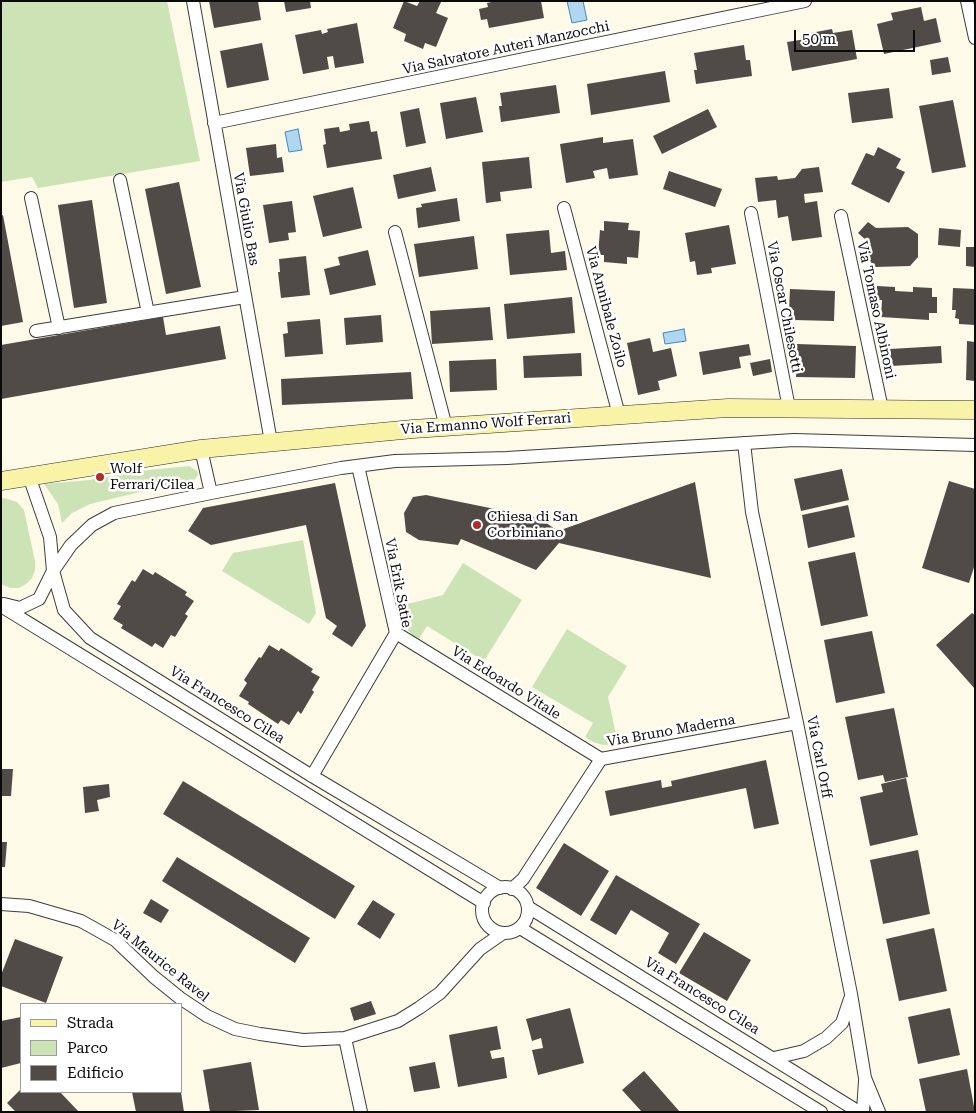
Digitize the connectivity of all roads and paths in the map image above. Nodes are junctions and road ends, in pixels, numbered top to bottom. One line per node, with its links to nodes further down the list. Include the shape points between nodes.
1 (193, 1): 6 (street, Via Giulio Bas)
2 (805, 1): 6 (street, Via Salvatore Auteri Manzocchi)
3 (967, 1): 4 (street)
4 (973, 20): 5 (street)
5 (975, 38)
6 (214, 123): 13 (street, Via Giulio Bas)
7 (120, 180): 14 (street)
8 (31, 198): 15 (street)
9 (564, 208): 20 (street, Via Annibale Zoilo)
10 (750, 213): 17 (street, Via Oscar Chilesotti)
11 (841, 216): 18 (street, Via Tomaso Albinoni)
12 (395, 232): 21 (street)
13 (245, 297): 14 (street); 22 (street, Via Giulio Bas)
14 (148, 313): 15 (street)
15 (59, 328): 16 (street)
16 (36, 331)
17 (789, 408): 18 (street, Via Ermanno Wolf Ferrari); 20 (street, Via Ermanno Wolf Ferrari, via 728,408)
18 (882, 409): 19 (street, Via Ermanno Wolf Ferrari)
19 (975, 410)
20 (619, 415): 21 (street, Via Ermanno Wolf Ferrari)
21 (446, 428): 22 (street, Via Ermanno Wolf Ferrari)
22 (271, 442): 25 (street, Via Ermanno Wolf Ferrari)
23 (744, 443): 24 (street, via 822,440); 26 (street, via 507,458 395,461); 33 (street, Via Carl Orff, via 752,512)
24 (975, 445)
25 (201, 449): 27 (street, Via Ermanno Wolf Ferrari); 29 (street)
26 (358, 466): 29 (street); 32 (street, Via Erik Satie)
27 (29, 476): 28 (street, Via Ermanno Wolf Ferrari); 30 (street, Via Francesco Cilea, via 50,537)
28 (1, 481)
29 (211, 493): 30 (street, via 114,513 92,525 71,545)
30 (53, 571): 31 (street, via 39,599 20,608); 35 (street, Via Francesco Cilea, via 64,610 90,638)
31 (1, 605): 37 (street)
32 (396, 633): 34 (street, Via Edoardo Vitale); 35 (street, Via Erik Satie)
33 (798, 723): 34 (street, Via Bruno Maderna); 44 (street, Via Carl Orff)
34 (601, 759): 36 (street, Via Bruno Maderna, via 523,878)
35 (312, 776): 36 (street, Via Francesco Cilea)
36 (511, 890): 37 (street, via 493,891); 39 (street, via 526,900)
37 (484, 903): 40 (street)
38 (1, 904): 45 (street, Via Maurice Ravel, via 29,906 81,920 115,940 180,998 235,1029 303,1040)
39 (528, 907): 41 (street, via 525,922); 46 (street, Via Francesco Cilea)
40 (487, 924): 42 (street); 43 (street, Via Maurice Ravel)
41 (520, 928): 42 (street); 49 (street)
42 (503, 932): 43 (street, Via Maurice Ravel)
43 (480, 949): 45 (street, Via Maurice Ravel, via 440,993 419,1008 398,1021)
44 (851, 994): 46 (street, via 842,1023 826,1038 804,1051); 47 (street, Via Carl Orff)
45 (345, 1038): 48 (street)
46 (774, 1058): 50 (street, Via Francesco Cilea)
47 (865, 1078): 50 (street, Via Carl Orff); 51 (street, Via Carl Orff)
48 (361, 1112)
49 (821, 1112)
50 (861, 1112): 51 (street, Via Francesco Cilea)
51 (878, 1112)

